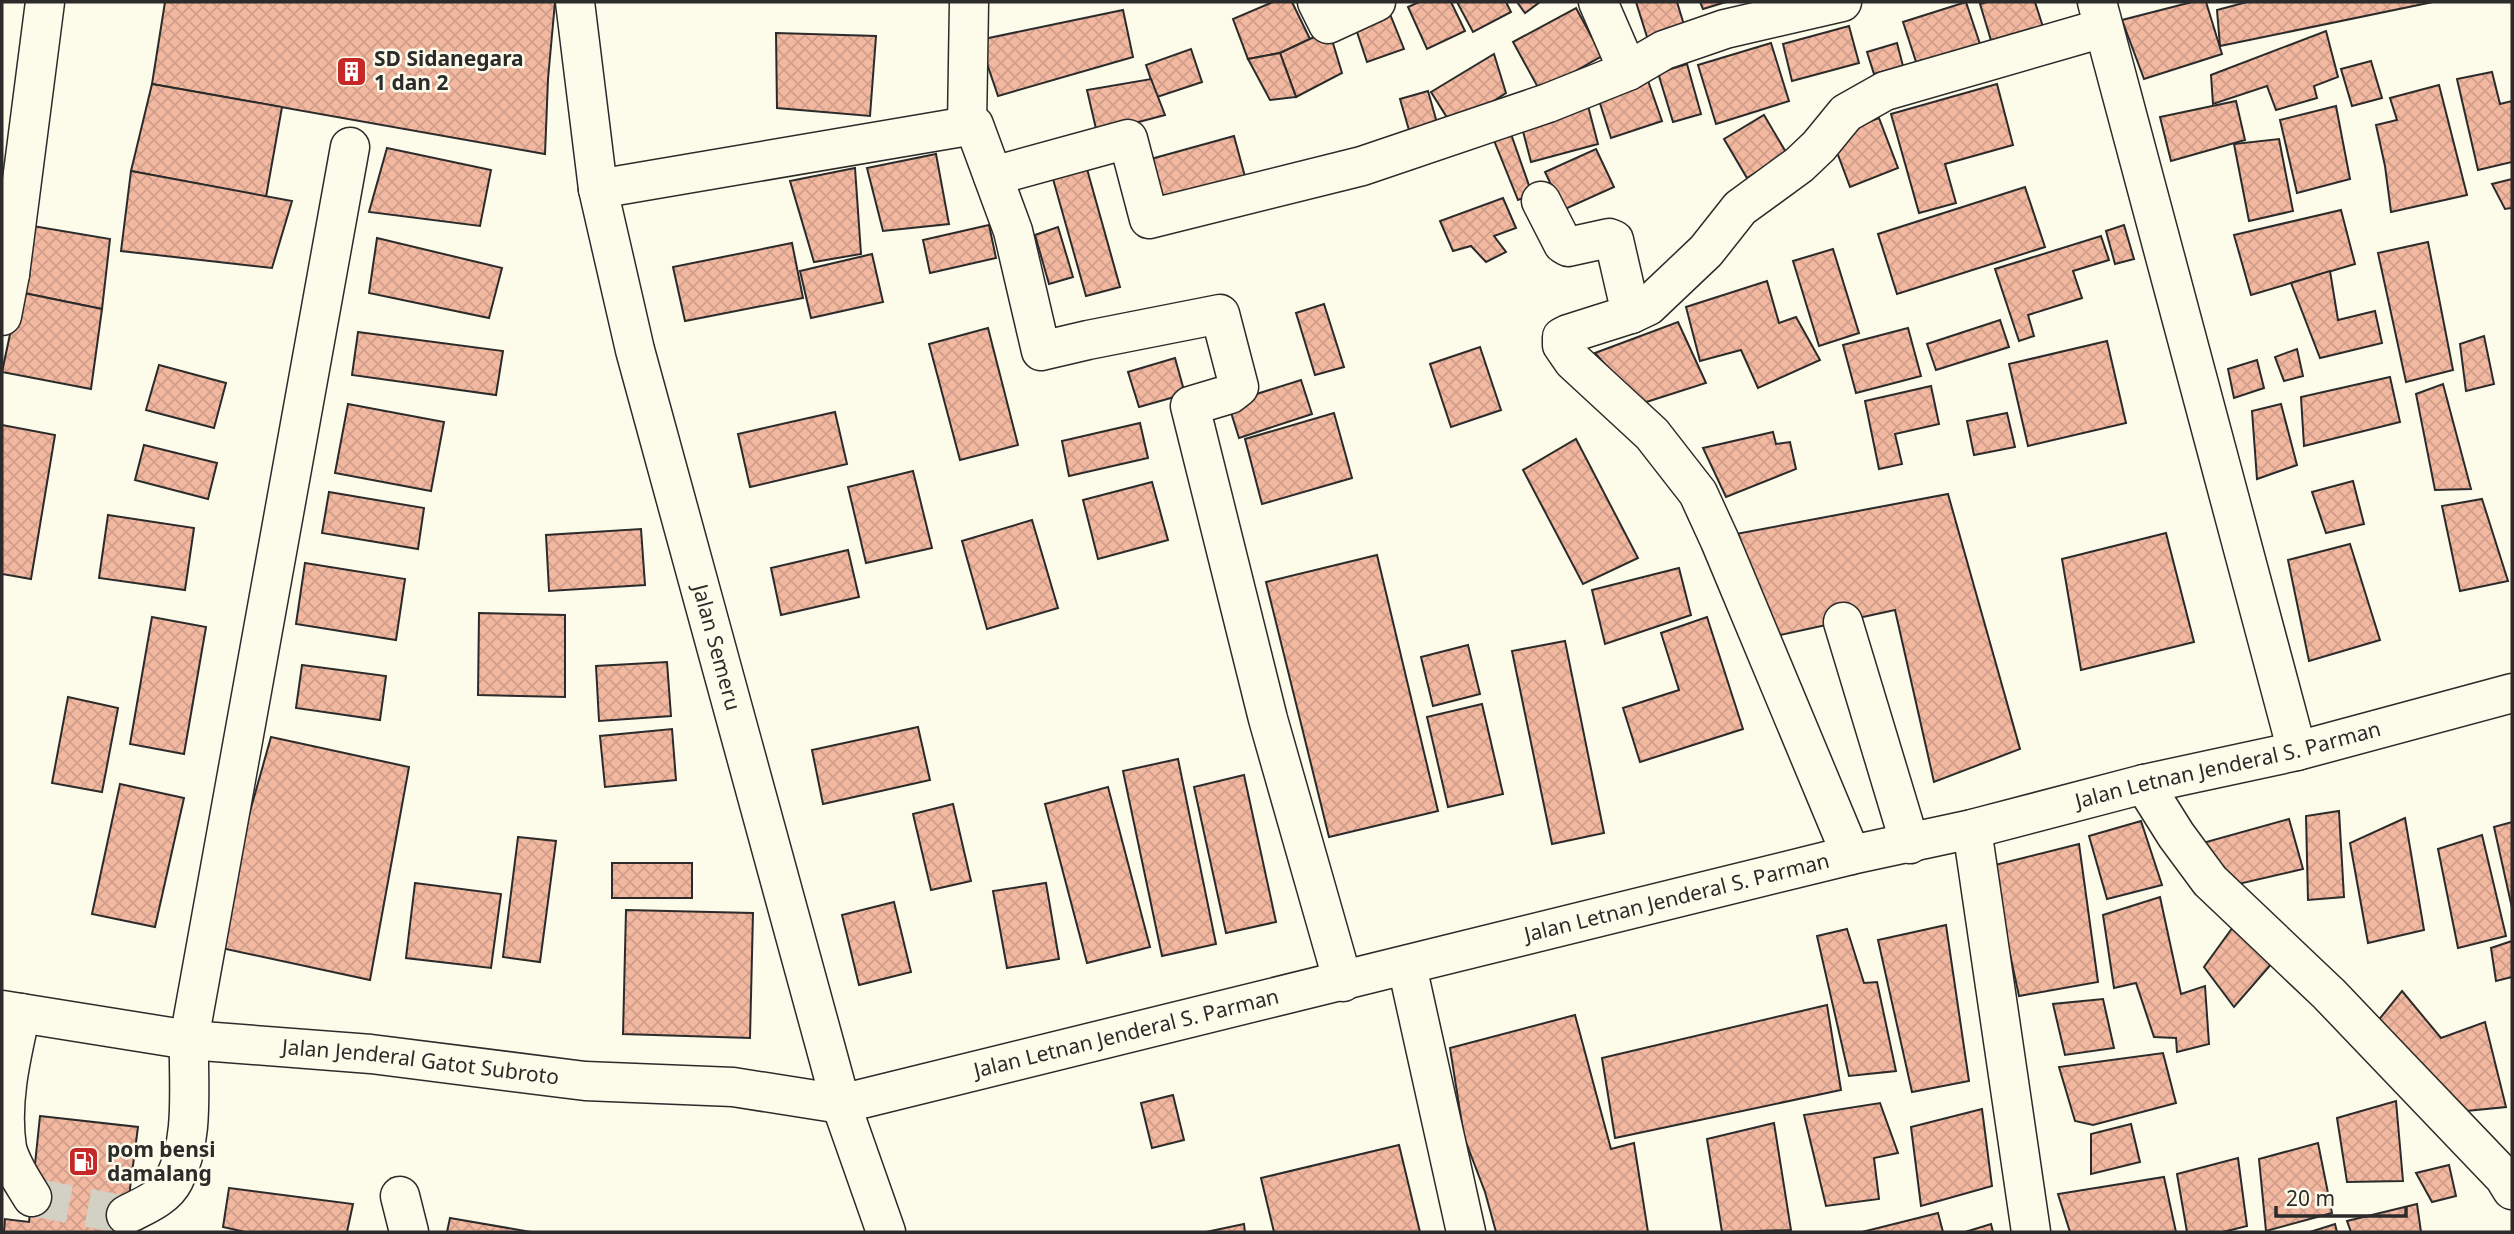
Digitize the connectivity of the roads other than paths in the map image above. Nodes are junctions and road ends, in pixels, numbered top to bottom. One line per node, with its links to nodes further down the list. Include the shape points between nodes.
1 (45, 2): 15 (street)
2 (575, 2): 13 (street, Jalan Semeru)
3 (969, 2): 10 (street)
4 (1317, 2): 5 (street, via 1328,24)
5 (1376, 2)
6 (1598, 2): 9 (street)
7 (1842, 2): 9 (street, via 1725,29 1664,50)
8 (2100, 9): 16 (street, via 1885,91 1846,113 1798,165 1740,208 1706,251 1648,306); 20 (street)
9 (1628, 71): 12 (street, via 1362,166 1149,219 1128,139)
10 (967, 126): 12 (street, via 974,125); 13 (street)
11 (350, 147): 28 (street)
12 (993, 176): 26 (street, via 1013,231 1041,351 1220,314 1239,387 1190,407 1268,719)
13 (598, 189): 29 (street, Jalan Semeru, via 635,350)
14 (1541, 201): 16 (street, via 1568,247 1614,240)
15 (6, 274): 17 (street)
16 (1631, 314): 24 (street, via 1568,334 1562,337 1562,345 1573,361 1651,434 1698,493)
17 (2, 316)
18 (1843, 622): 23 (street)
19 (2512, 693): 20 (street, Jalan Letnan Jenderal S. Parman)
20 (2297, 751): 21 (street, Jalan Letnan Jenderal S. Parman)
21 (2144, 784): 22 (street, Jalan Letnan Jenderal S. Parman); 30 (street, via 2210,881 2329,994)
22 (1972, 829): 23 (street, Jalan Letnan Jenderal S. Parman); 35 (street)
23 (1910, 844): 24 (street, Jalan Letnan Jenderal S. Parman)
24 (1851, 855): 25 (street, Jalan Letnan Jenderal S. Parman)
25 (1407, 966): 26 (street, Jalan Letnan Jenderal S. Parman); 34 (street)
26 (1343, 982): 29 (street, Jalan Letnan Jenderal S. Parman)
27 (11, 1012): 28 (street, Jalan Jenderal Gatot Subroto); 31 (street, via 2,1099 7,1148)
28 (189, 1040): 29 (street, Jalan Jenderal Gatot Subroto, via 371,1054 585,1081 733,1087); 32 (street, via 187,1139 173,1181 156,1200)
29 (841, 1104): 33 (street, Jalan Semeru)
30 (2512, 1189)
31 (32, 1197)
32 (126, 1215)
33 (886, 1232)
34 (1466, 1232)
35 (2031, 1232)

